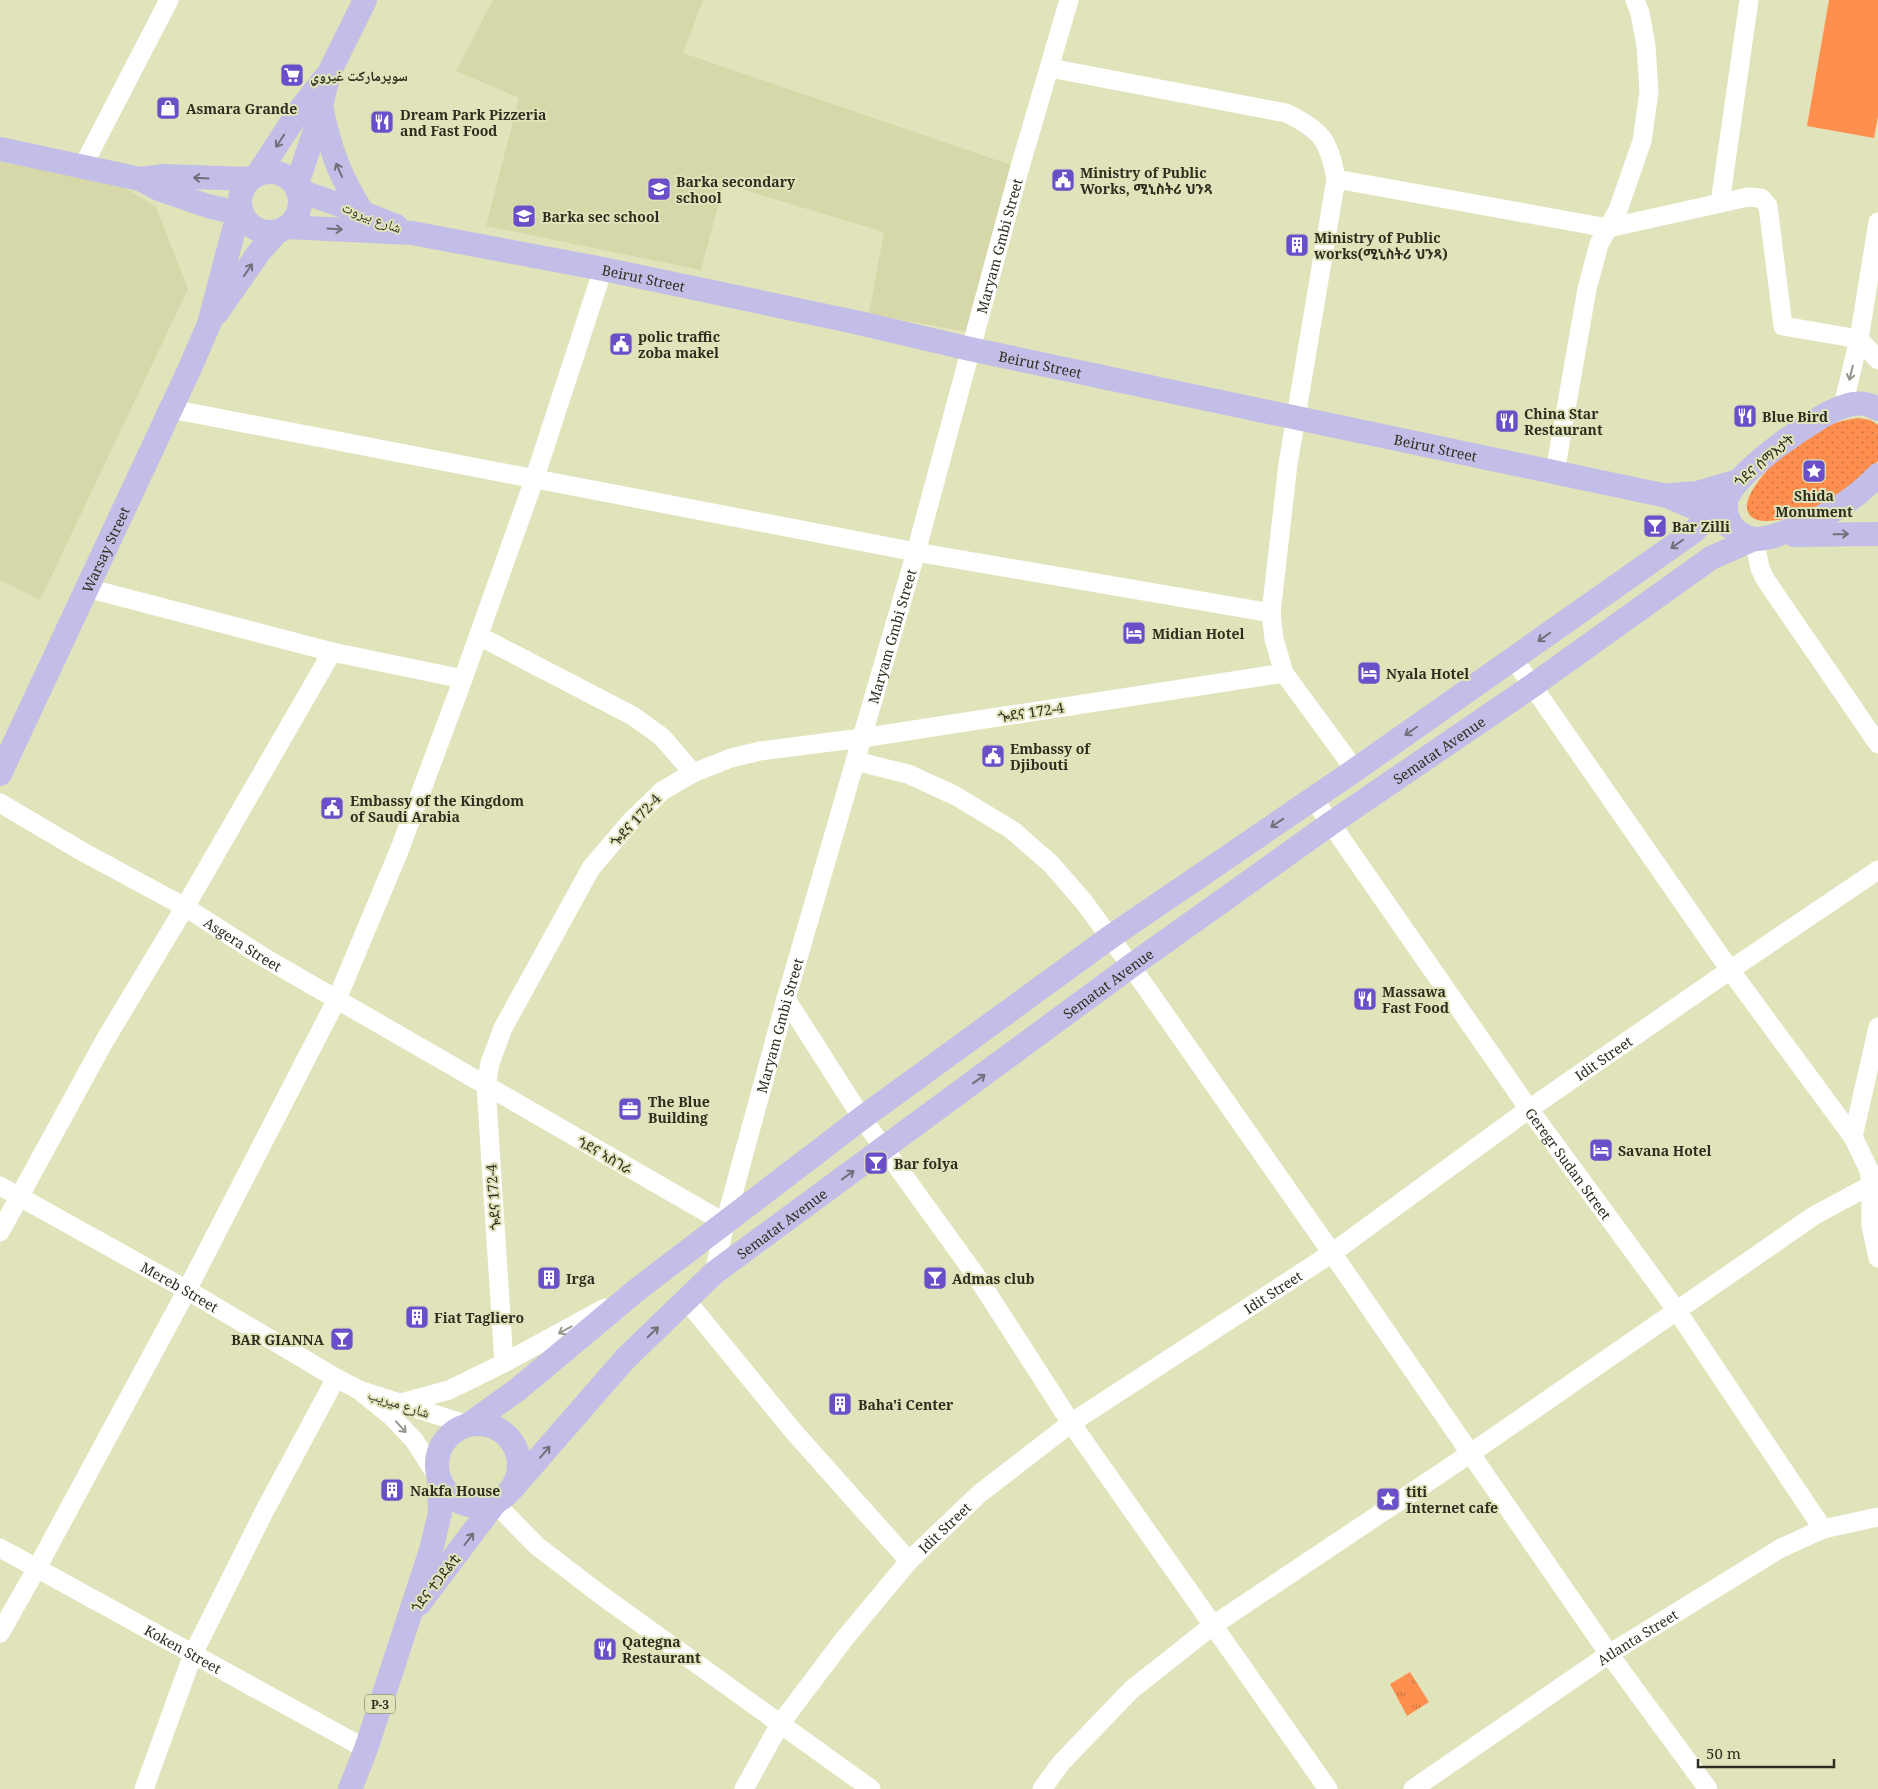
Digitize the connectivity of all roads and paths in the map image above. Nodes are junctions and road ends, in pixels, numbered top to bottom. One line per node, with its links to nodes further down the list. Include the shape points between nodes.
1 (169, 0): 10 (street)
2 (365, 0): 7 (main road)
3 (1069, 0): 6 (street, Maryam Gmbi Street)
4 (1635, 0): 19 (street, via 1646,46 1649,92 1642,140 1625,192)
5 (1749, 0): 15 (street)
6 (1050, 68): 13 (street, via 1286,113 1302,120 1326,142); 25 (street, Maryam Gmbi Street)
7 (329, 73): 8 (main road); 11 (main road, one-way to 11)
8 (321, 106): 14 (main road); 16 (main road, one-way to 8, via 336,166)
9 (0, 149): 10 (main road)
10 (83, 166): 12 (main road)
11 (254, 176): 12 (main road, one-way to 12); 14 (main road, via 275,172 290,180); 17 (main road, via 242,189 239,202)
12 (140, 179): 17 (main road, via 161,190)
13 (1336, 179): 19 (street); 31 (street)
14 (297, 189): 16 (main road, شارع بيروت); 20 (main road, via 300,198 297,214)
15 (1720, 203): 19 (street); 24 (street, via 1748,197 1761,198 1768,206 1783,326)
16 (363, 212): 21 (main road, شارع بيروت)
17 (242, 214): 20 (main road, via 257,229 267,232); 23 (main road, Warsay Street, via 234,230)
18 (1878, 222): 24 (street)
19 (1608, 228): 32 (street, via 1599,244 1587,289)
20 (282, 229): 21 (main road, شارع بيروت, one-way to 21); 23 (main road, Warsay Street, one-way to 20, via 260,251)
21 (412, 232): 22 (main road, Beirut Street)
22 (603, 269): 25 (main road, Beirut Street); 34 (street)
23 (209, 324): 29 (main road, Warsay Street)
24 (1859, 339): 26 (street); 28 (street, one-way to 28)
25 (970, 349): 31 (main road, Beirut Street); 39 (street, Maryam Gmbi Street)
26 (1878, 360)
27 (1878, 389): 28 (main road)
28 (1843, 406): 30 (main road, via 1862,404); 36 (main road, ጎደና ሰማእታት, via 1778,445)
29 (172, 409): 34 (street); 40 (main road, Warsay Street)
30 (1878, 409)
31 (1296, 418): 32 (main road, Beirut Street); 41 (street)
32 (1555, 472): 35 (main road, Beirut Street)
33 (1878, 475): 38 (main road, via 1865,489 1811,523)
34 (534, 480): 39 (street); 42 (street)
35 (1667, 496): 36 (main road); 36 (main road, via 1697,494)
36 (1725, 499): 38 (main road, ጎደና ሰማእታት, via 1727,516); 44 (main road, one-way to 44, via 1693,532)
37 (1878, 534): 38 (main road, one-way to 37)
38 (1754, 535): 47 (main road, Sematat Avenue, via 1711,558); 49 (street, via 1765,579)
39 (916, 552): 41 (street); 48 (street, Maryam Gmbi Street)
40 (87, 588): 43 (street); 53 (main road, Warsay Street)
41 (1271, 613): 45 (street, via 1274,639)
42 (479, 636): 46 (street); 52 (street, via 632,716 662,737)
43 (332, 652): 46 (street); 58 (street)
44 (1513, 658): 47 (street); 51 (main road, one-way to 51)
45 (1284, 673): 48 (street, ጐደና 172-4); 51 (street)
46 (463, 680): 62 (street, via 399,851)
47 (1532, 686): 56 (main road, Sematat Avenue); 61 (street)
48 (862, 738): 50 (street, Maryam Gmbi Street); 52 (street, ጐደና 172-4, via 760,751)
49 (1878, 744)
50 (855, 761): 59 (street, via 908,774 956,796 1012,830 1051,864 1084,902); 63 (street, Maryam Gmbi Street)
51 (1355, 770): 54 (main road)
52 (693, 773): 65 (street, ጐደና 172-4, via 662,791 591,868 503,1028 490,1063)
53 (0, 774)
54 (1313, 798): 56 (street, Geregr Sudan Street); 59 (main road, one-way to 59)
55 (0, 803): 58 (street, Asgera Street)
56 (1330, 824): 60 (main road, Sematat Avenue); 66 (street, Geregr Sudan Street)
57 (1878, 870): 61 (street, Idit Street)
58 (185, 906): 62 (street, Asgera Street, via 265,958); 72 (street, via 105,1040)
59 (1109, 938): 60 (street); 67 (main road)
60 (1131, 966): 69 (main road, Sematat Avenue, one-way to 60); 75 (street)
61 (1730, 970): 66 (street, Idit Street); 68 (street)
62 (337, 999): 65 (street, Asgera Street); 79 (street)
63 (786, 999): 67 (street); 73 (street, Maryam Gmbi Street)
64 (1878, 1027): 68 (street)
65 (486, 1086): 73 (street, ጎደና ኣስገራ); 82 (street, ጐደና 172-4)
66 (1528, 1109): 75 (street, Idit Street); 81 (street, Geregr Sudan Street)
67 (862, 1118): 69 (street); 73 (main road)
68 (1853, 1137): 70 (street)
69 (884, 1149): 77 (main road, Sematat Avenue, one-way to 69); 86 (street, via 977,1277)
70 (1875, 1185): 76 (street, via 1871,1226); 81 (street, via 1815,1214)
71 (0, 1186): 72 (street, Mereb Street)
72 (20, 1197): 74 (street); 79 (street, Mereb Street)
73 (725, 1224): 77 (street, Maryam Gmbi Street); 78 (main road)
74 (0, 1232)
75 (1332, 1253): 86 (street, Idit Street); 88 (street)
76 (1878, 1258)
77 (714, 1272): 80 (main road, Sematat Avenue)
78 (638, 1289): 82 (street, one-way to 82); 87 (main road, via 517,1390)
79 (187, 1290): 83 (street, Mereb Street); 95 (street)
80 (686, 1300): 90 (main road, Sematat Avenue, one-way to 80, via 625,1359); 94 (street, via 794,1432)
81 (1677, 1311): 88 (street); 92 (street, Geregr Sudan Street)
82 (504, 1363): 85 (street, via 449,1390)
83 (336, 1378): 84 (street, Mereb Street); 99 (street)
84 (359, 1390): 85 (street, شارع ميريب); 89 (street, شارع ميريب, one-way to 89, via 414,1440)
85 (401, 1404): 87 (street, شارع ميريب)
86 (1070, 1423): 94 (street, Idit Street, via 979,1494); 97 (street)
87 (468, 1425): 89 (main road, via 456,1430 438,1452); 90 (main road, via 483,1424 496,1428 516,1448 520,1462 518,1476)
88 (1471, 1453): 97 (street); 100 (street)
89 (439, 1479): 90 (main road, via 445,1491 468,1506 482,1507); 96 (main road, ጎደና ተጋደልቲ / P-3, via 440,1513)
90 (504, 1496): 96 (main road, ጎደና ተጋደልቲ / P-3, one-way to 90); 101 (street, via 537,1546)
91 (1878, 1517): 92 (street, Atlanta Street)
92 (1823, 1530): 100 (street, Atlanta Street, via 1780,1548)
93 (0, 1548): 95 (street, Koken Street)
94 (909, 1561): 101 (street, Idit Street)
95 (37, 1568): 98 (street); 99 (street, Koken Street)
96 (407, 1619): 102 (main road, P-3)
97 (1212, 1626): 107 (street, via 1131,1690 1061,1763); 108 (street)
98 (0, 1633)
99 (193, 1654): 102 (street, Koken Street); 103 (street)
100 (1609, 1654): 109 (street, Atlanta Street); 110 (street)
101 (780, 1724): 105 (street, Idit Street); 106 (street)
102 (366, 1749): 104 (main road, P-3)
103 (144, 1789)
104 (350, 1789)
105 (744, 1789)
106 (871, 1789)
107 (1042, 1789)
108 (1328, 1789)
109 (1413, 1789)
110 (1708, 1789)

